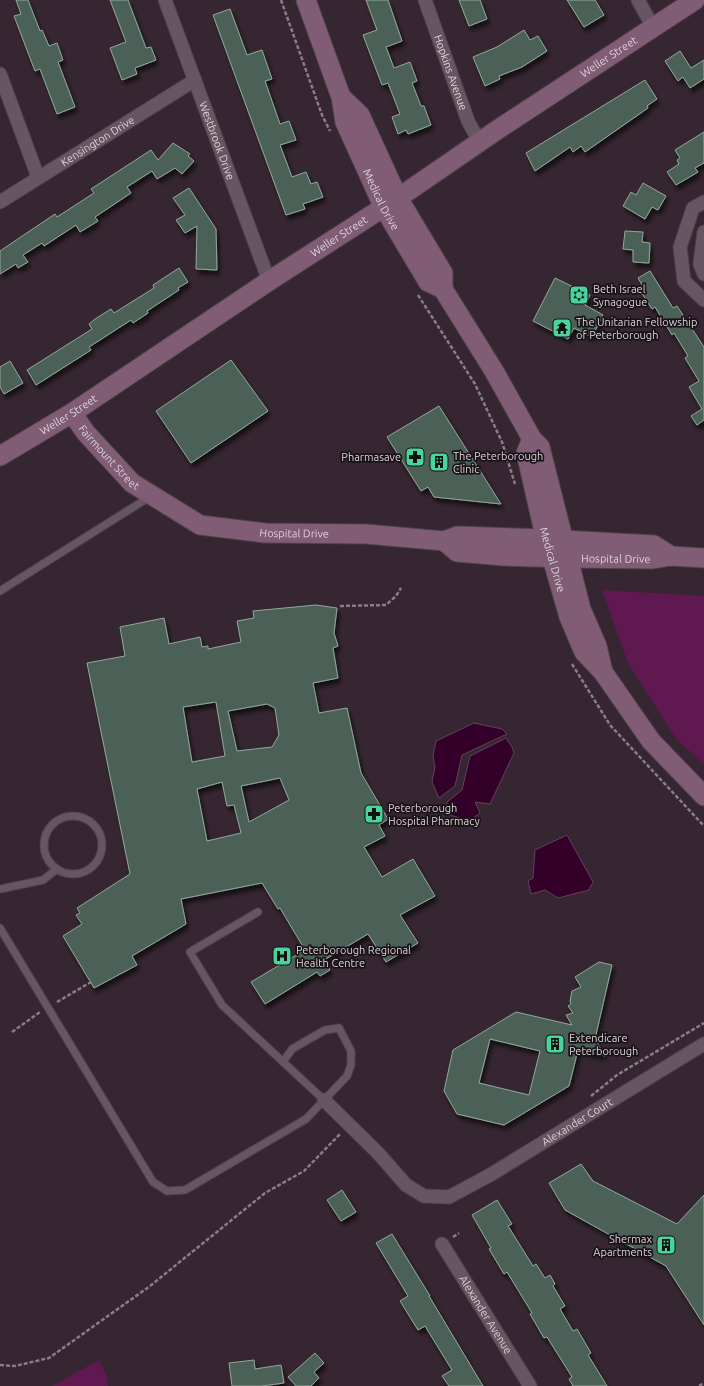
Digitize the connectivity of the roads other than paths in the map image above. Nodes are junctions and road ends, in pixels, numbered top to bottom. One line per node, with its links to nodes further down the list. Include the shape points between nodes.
1 (165, 0): 8 (street, Westbrook Drive)
2 (306, 0): 13 (street, Medical Drive, via 342,97 360,115)
3 (425, 0): 9 (street, Hopkins Avenue, via 468,121)
4 (638, 0): 6 (street)
5 (695, 0): 6 (street, Weller Street)
6 (653, 27): 9 (street, Weller Street)
7 (0, 74): 10 (street)
8 (195, 80): 10 (street, Kensington Drive); 16 (street, Westbrook Drive)
9 (480, 143): 13 (street, Weller Street)
10 (38, 177): 11 (street, Kensington Drive)
11 (0, 202)
12 (704, 202): 17 (street, via 693,208 680,247 684,282)
13 (391, 203): 16 (street, Weller Street); 21 (street, Medical Drive, via 443,273 443,289 494,371 532,439 540,447)
14 (704, 232): 15 (street, via 700,264)
15 (704, 274)
16 (269, 281): 18 (street, Weller Street)
17 (704, 300)
18 (72, 413): 19 (street, Weller Street); 20 (street, Fairmount Street, via 86,433 132,484)
19 (0, 454)
20 (152, 496): 22 (street, Hospital Drive, via 200,525 265,534 366,534); 26 (lane)
21 (555, 539): 22 (street, Hospital Drive, via 457,536); 23 (street, Hospital Drive, via 654,545); 24 (street, Medical Drive)
22 (444, 541): 24 (street, Hospital Drive, via 457,552)
23 (670, 556): 24 (street, Hospital Drive, via 653,559); 25 (street, Hospital Drive)
24 (560, 558): 27 (street, Medical Drive, via 597,646 603,672 651,741)
25 (704, 558)
26 (0, 591)
27 (704, 796)
28 (57, 869): 28 (lane, via 75,874 92,868 98,860 101,850 100,838 97,827 89,819 80,816 65,817 52,825 47,833 46,853); 29 (lane, via 43,880)
29 (0, 889)
30 (258, 912): 33 (lane, via 190,952 222,1005)
31 (0, 928): 34 (lane, via 153,1182 167,1191 185,1190 306,1119)
32 (704, 1044): 34 (street, Alexander Court, via 490,1175 449,1197 424,1196 406,1185)
33 (283, 1062): 34 (lane); 34 (lane, via 292,1049 325,1030 339,1028 351,1051 351,1065 347,1076)
34 (324, 1100)
35 (442, 1244): 36 (street, Alexander Avenue)
36 (530, 1386)

